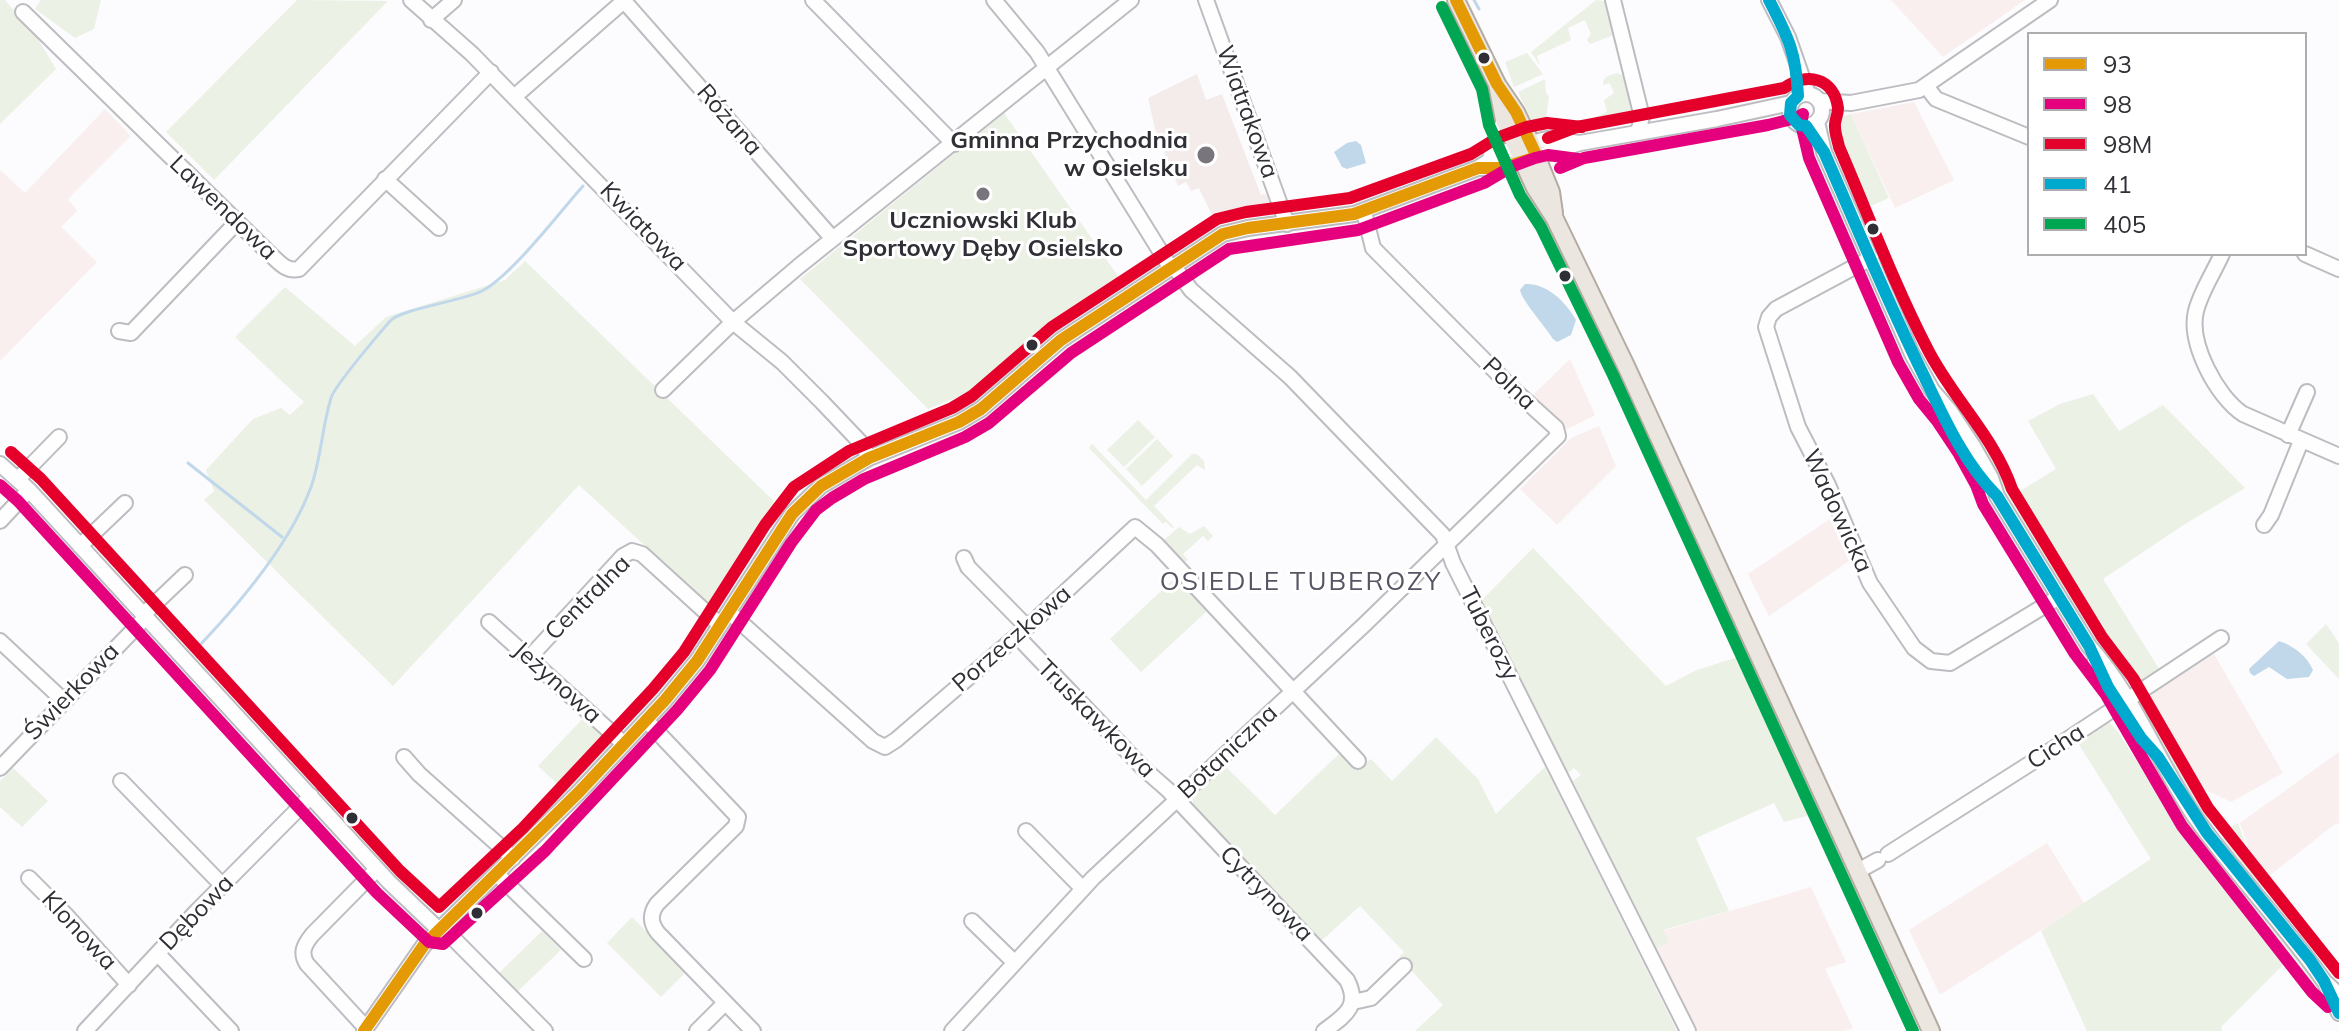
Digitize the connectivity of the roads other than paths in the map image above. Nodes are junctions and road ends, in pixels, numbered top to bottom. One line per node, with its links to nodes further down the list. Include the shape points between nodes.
1 (411, 0): 13 (street, Kwiatowa)
2 (454, 0): 13 (street)
3 (625, 0): 18 (street); 31 (street, Różana)
4 (813, 0): 23 (street)
5 (994, 0): 14 (street, Tuberozy)
6 (1131, 0): 14 (street)
7 (1206, 0): 29 (street, Wiatrakowa)
8 (1456, 0): 16 (main road)
9 (1613, 0): 21 (street, via 1642,117)
10 (1769, 0): 19 (street, via 1788,37)
11 (2050, 0): 17 (street)
12 (23, 12): 28 (street, Lawendowa)
13 (431, 20): 15 (street, Kwiatowa)
14 (1047, 68): 23 (street); 35 (street, Tuberozy)
15 (491, 72): 18 (street, Kwiatowa); 26 (street, Lawendowa)
16 (1497, 84): 20 (main road); 24 (main road, via 1516,112)
17 (1926, 86): 19 (street); 22 (street, via 1936,99)
18 (514, 97): 37 (street, Kwiatowa)
19 (1807, 109): 21 (street, via 1765,109); 34 (street)
20 (1504, 120): 24 (main road); 25 (street)
21 (1638, 132): 24 (street)
22 (2027, 136)
23 (954, 144): 31 (street)
24 (1527, 152): 25 (street); 78 (main road, via 1551,192 1555,219)
25 (1484, 164): 27 (street)
26 (385, 179): 28 (street, Lawendowa, via 299,269 286,268); 30 (street)
27 (1364, 212): 29 (street); 52 (street, Polna, via 1373,248 1558,434)
28 (237, 222): 38 (street, via 131,333)
29 (1287, 224): 35 (street, via 1223,234)
30 (439, 228)
31 (833, 239): 37 (street)
32 (2307, 255): 36 (street)
33 (2221, 256): 42 (street, via 2195,313 2211,378 2232,407)
34 (1871, 258): 55 (street, via 1951,433); 55 (street, Wadowicka, via 1776,309 1766,327 1798,427 1870,583 1914,648 1931,661 1950,663)
35 (1172, 266): 44 (street, via 1061,340 981,409); 52 (street, Tuberozy, via 1191,290 1277,364 1439,530)
36 (2339, 269)
37 (733, 322): 39 (street); 44 (street, Kwiatowa, via 822,402)
38 (119, 331)
39 (663, 390)
40 (2307, 392): 42 (street)
41 (59, 437): 46 (street)
42 (2294, 438): 43 (street); 50 (street)
43 (2339, 456)
44 (869, 458): 56 (street, via 798,506)
45 (0, 464): 46 (street)
46 (18, 479): 47 (street)
47 (29, 490): 49 (street); 51 (street)
48 (125, 503): 51 (street)
49 (0, 521)
50 (2264, 525)
51 (80, 546): 57 (street)
52 (1447, 546): 64 (street, Botaniczna); 103 (street, Tuberozy)
53 (964, 558): 60 (street, Truskawkowa)
54 (185, 575): 57 (street, Świerkowa)
55 (2059, 597): 66 (street, via 2098,669)
56 (729, 612): 59 (street); 60 (street, Porzeczkowa, via 885,747)
57 (144, 616): 65 (street, Świerkowa); 73 (street)
58 (489, 622): 63 (street, Jeżynowa)
59 (720, 625): 63 (street, Centralna, via 642,554 632,551); 67 (street)
60 (1022, 632): 64 (street, Porzeczkowa, via 1135,527); 74 (street, Truskawkowa, via 1040,663)
61 (2221, 638): 66 (street, Cicha)
62 (0, 641): 65 (street)
63 (529, 658): 68 (street, Jeżynowa)
64 (1293, 692): 70 (street); 74 (street, Botaniczna)
65 (63, 700): 71 (street, Świerkowa)
66 (2124, 702): 78 (street, Cicha); 89 (street, via 2141,738 2207,833)
67 (646, 720): 68 (street); 93 (street, via 738,817 736,826 651,916 658,933)
68 (624, 744): 76 (street)
69 (404, 757): 76 (street)
70 (1358, 761)
71 (0, 768)
72 (121, 781): 81 (street)
73 (311, 796): 77 (street); 81 (street, Dębowa)
74 (1177, 800): 82 (street, Botaniczna); 92 (street, Cytrynowa, via 1347,980)
75 (1026, 831): 82 (street)
76 (513, 858): 79 (street)
77 (377, 869): 84 (street); 95 (street, via 312,935 303,954)
78 (1858, 871): 104 (main road)
79 (497, 874): 84 (street); 86 (street)
80 (29, 878): 90 (street, Klonowa)
81 (222, 885): 85 (street, Dębowa)
82 (1083, 889): 87 (street, Botaniczna)
83 (972, 921): 87 (street)
84 (439, 929): 95 (street); 98 (street)
85 (158, 954): 90 (street, Dębowa); 97 (street)
86 (584, 959)
87 (1014, 962): 101 (street, Botaniczna)
88 (1404, 966): 92 (street, via 1371,998)
89 (2324, 981): 91 (street); 94 (street)
90 (129, 985): 96 (street, Dębowa)
91 (2339, 995)
92 (1352, 996): 102 (street, via 1349,1012)
93 (725, 1003): 99 (street); 100 (street)
94 (2339, 1013)
95 (365, 1030)
96 (85, 1031)
97 (231, 1031)
98 (545, 1031)
99 (697, 1031)
100 (753, 1031)
101 (952, 1031)
102 (1324, 1031)
103 (1688, 1031)
104 (1931, 1031)

